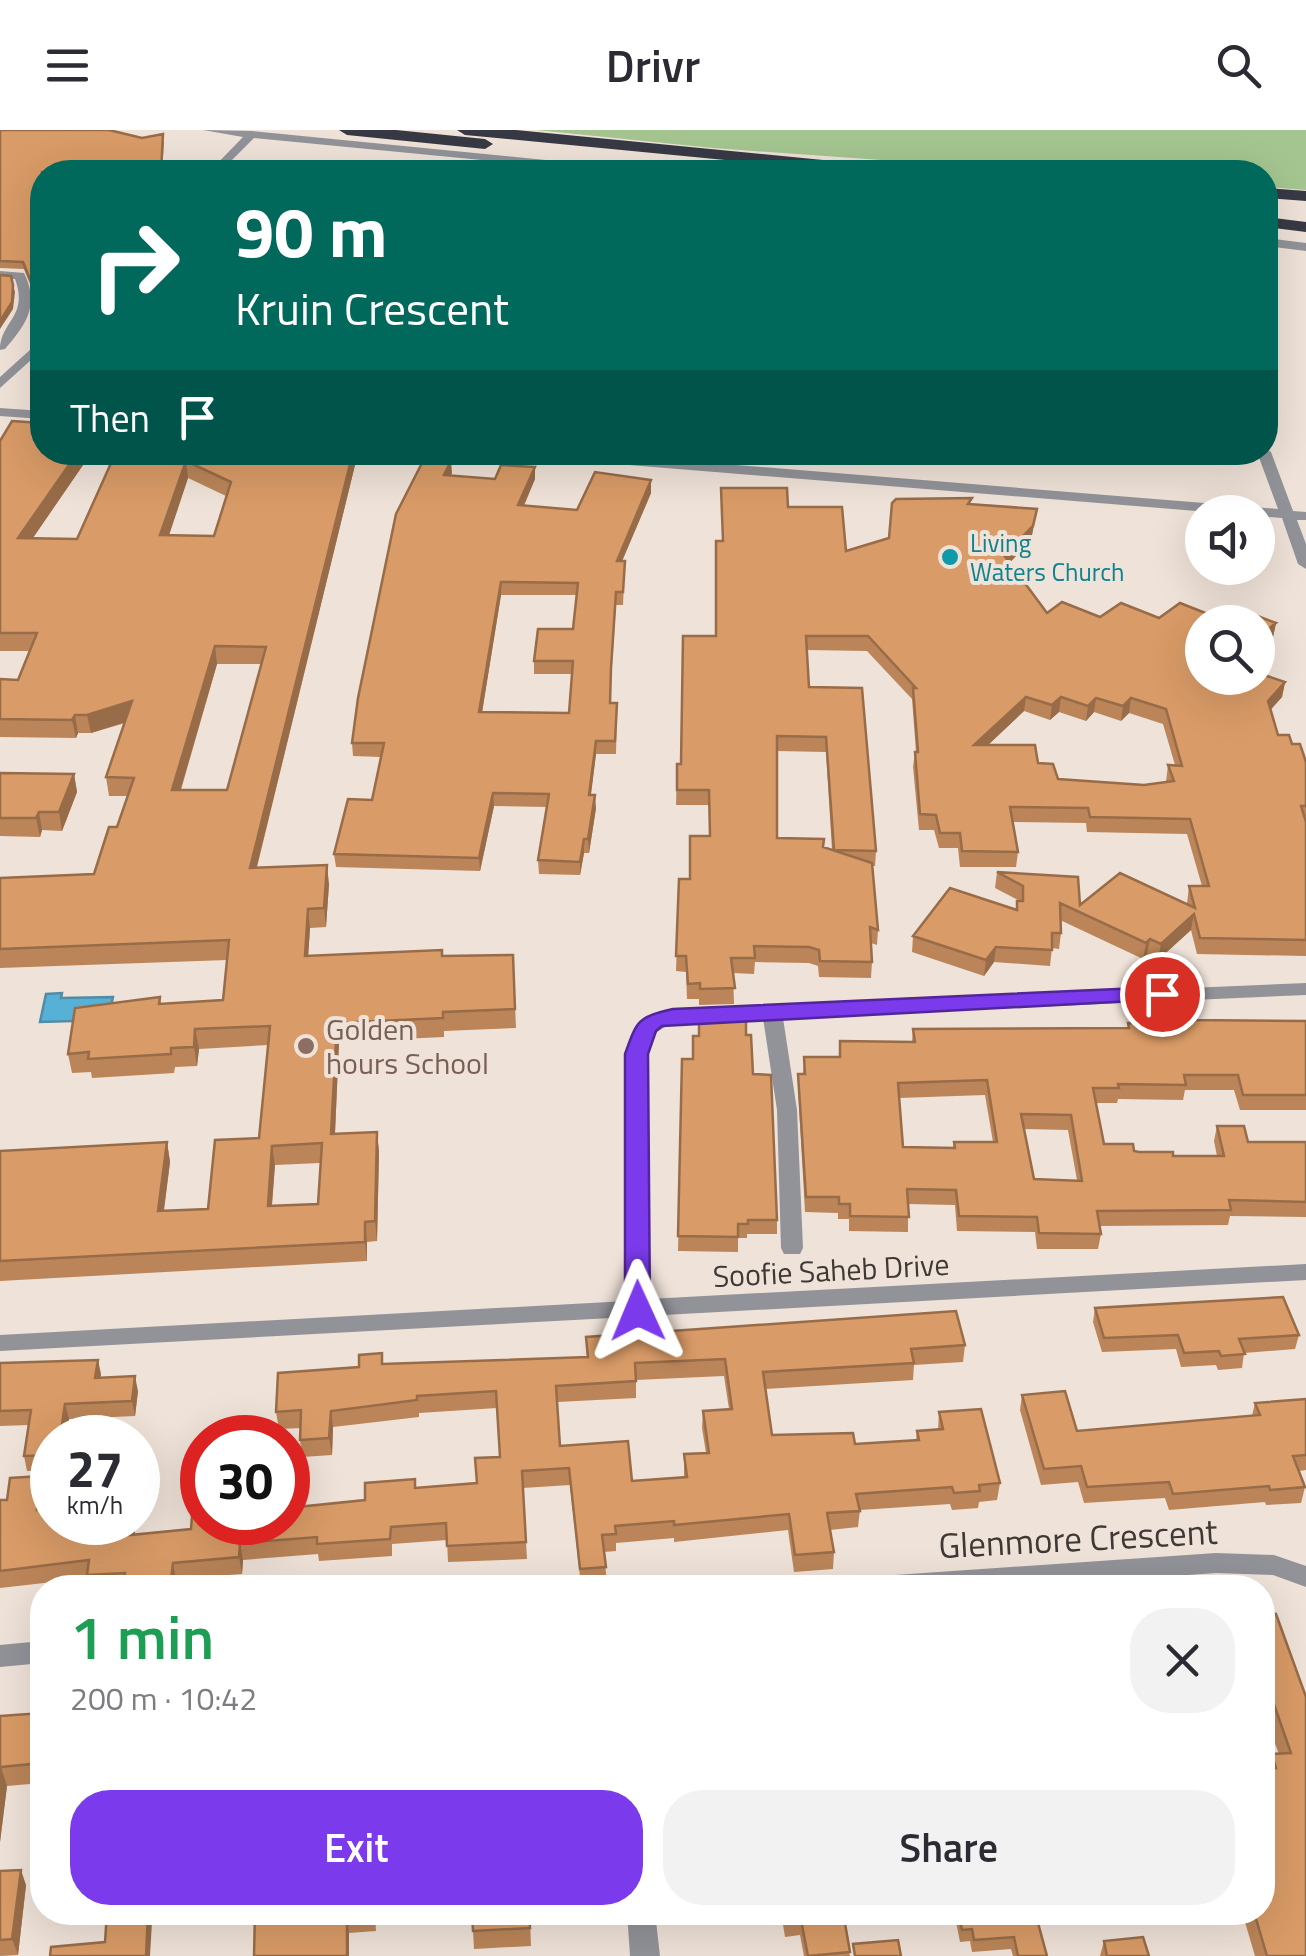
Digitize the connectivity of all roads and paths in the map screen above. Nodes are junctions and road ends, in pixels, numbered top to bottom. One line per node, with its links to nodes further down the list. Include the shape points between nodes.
1 (208, 130): 4 (street)
2 (347, 130): 8 (highway)
3 (465, 130): 5 (highway)
4 (252, 134): 6 (street); 7 (street)
5 (753, 158): 9 (highway); 10 (highway)
6 (226, 160)
7 (515, 160)
8 (653, 160)
9 (774, 160)
10 (783, 160)
11 (1278, 194): 12 (highway)
12 (1306, 196)
13 (1278, 209): 14 (highway)
14 (1306, 212)
15 (1278, 223): 16 (highway)
16 (1306, 226)
17 (1278, 244): 18 (street)
18 (1306, 247)
19 (0, 274): 21 (street, via 23,282 29,302)
20 (0, 326): 21 (street)
21 (18, 326): 22 (street)
22 (0, 346)
23 (30, 355): 24 (street)
24 (0, 384)
25 (0, 412): 26 (street)
26 (30, 414)
27 (679, 465): 29 (street)
28 (1269, 465): 29 (street)
29 (1288, 514): 30 (street); 31 (street)
30 (1306, 516)
31 (1306, 564)
32 (1306, 988): 33 (street)
33 (772, 1012): 34 (street, via 788,1110); 36 (street, via 654,1020 639,1040)
34 (792, 1248)
35 (1306, 1272): 36 (street, Soofie Saheb Drive)
36 (638, 1311): 37 (street, Soofie Saheb Drive)
37 (0, 1343)
38 (1049, 1575): 39 (street, Glenmore Crescent, via 1216,1564 1274,1565)
39 (1306, 1577)
40 (30, 1653): 41 (street)
41 (0, 1656)
42 (642, 1925): 43 (street)
43 (645, 1956)

